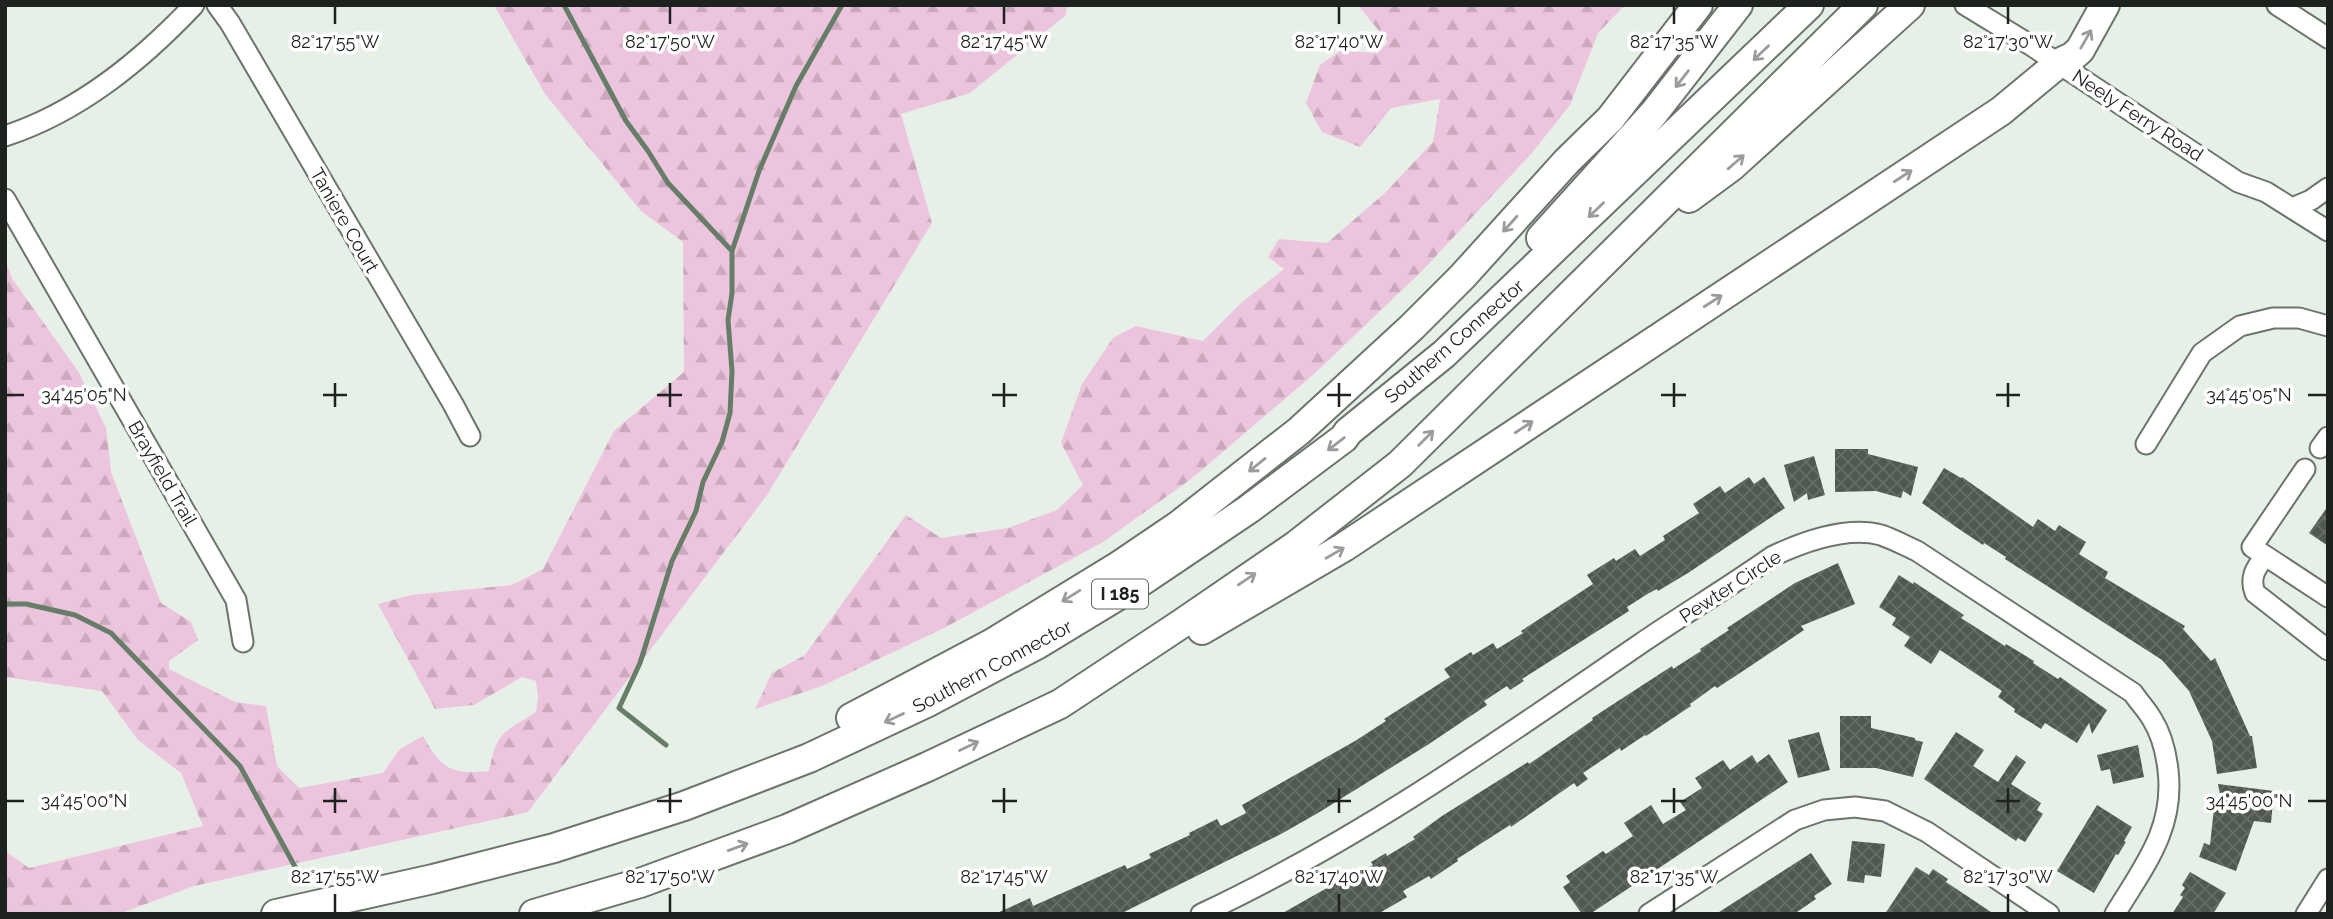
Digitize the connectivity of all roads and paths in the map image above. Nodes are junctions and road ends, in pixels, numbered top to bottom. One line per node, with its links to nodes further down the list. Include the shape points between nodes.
1 (194, 5): 14 (street, via 155,44 68,109)
2 (217, 5): 25 (street, Taniere Court)
3 (1682, 5): 15 (highway)
4 (1698, 5): 15 (highway, via 1610,119)
5 (1738, 5): 24 (highway, one-way to 24, via 1610,165)
6 (1809, 5): 24 (highway, Southern Connector / I 185, one-way to 24, via 1444,354)
7 (1863, 5): 22 (highway)
8 (1910, 5): 22 (highway, one-way to 8, via 1731,167)
9 (1965, 5): 13 (street, Neely Ferry Road)
10 (2105, 5): 13 (highway, one-way to 10, via 2080,50)
11 (2277, 5): 12 (street)
12 (2328, 38)
13 (2059, 63): 16 (street, Neely Ferry Road); 32 (highway, one-way to 13, via 1146,663 1344,547 2001,111)
14 (5, 136)
15 (1567, 161): 33 (highway, one-way to 33, via 1420,319 1299,431 1179,525 1086,587 925,681 786,748 642,806)
16 (2238, 182): 19 (street, Neely Ferry Road); 21 (street, Neely Ferry Road, via 2256,200)
17 (2328, 188): 19 (street)
18 (5, 199): 30 (street, Brayfield Trail, via 236,600)
19 (2292, 208): 20 (street, Neely Ferry Road)
20 (2328, 231)
21 (2328, 244)
22 (1603, 263): 32 (highway, one-way to 22, via 1295,546 1400,464)
23 (2328, 326): 26 (street, via 2299,318 2240,326 2202,353)
24 (1367, 417): 33 (highway, Southern Connector / I 185, one-way to 33, via 1249,509 1144,579 1038,644 926,703 809,758 684,806 554,848)
25 (470, 436)
26 (2146, 443)
27 (2305, 470): 28 (street, via 2252,547)
28 (2264, 556): 29 (street); 31 (street, via 2254,570 2255,593)
29 (2328, 597)
30 (243, 642)
31 (2328, 650)
32 (1060, 704): 36 (highway, one-way to 32, via 640,883 788,829)
33 (433, 879): 35 (highway, Southern Connector / I 185)
34 (2328, 879): 41 (street)
35 (276, 914)
36 (534, 914)
37 (1201, 914): 40 (street, Pewter Circle, via 1263,885 1374,821 1773,556 1801,543 1845,533 1880,535 1917,551 2133,693 2151,718 2162,737 2171,793 2164,827)
38 (1649, 914): 39 (street, via 1795,820 1824,810 1855,807 1885,811 1927,832)
39 (2049, 914)
40 (2115, 914)
41 (2306, 914)

